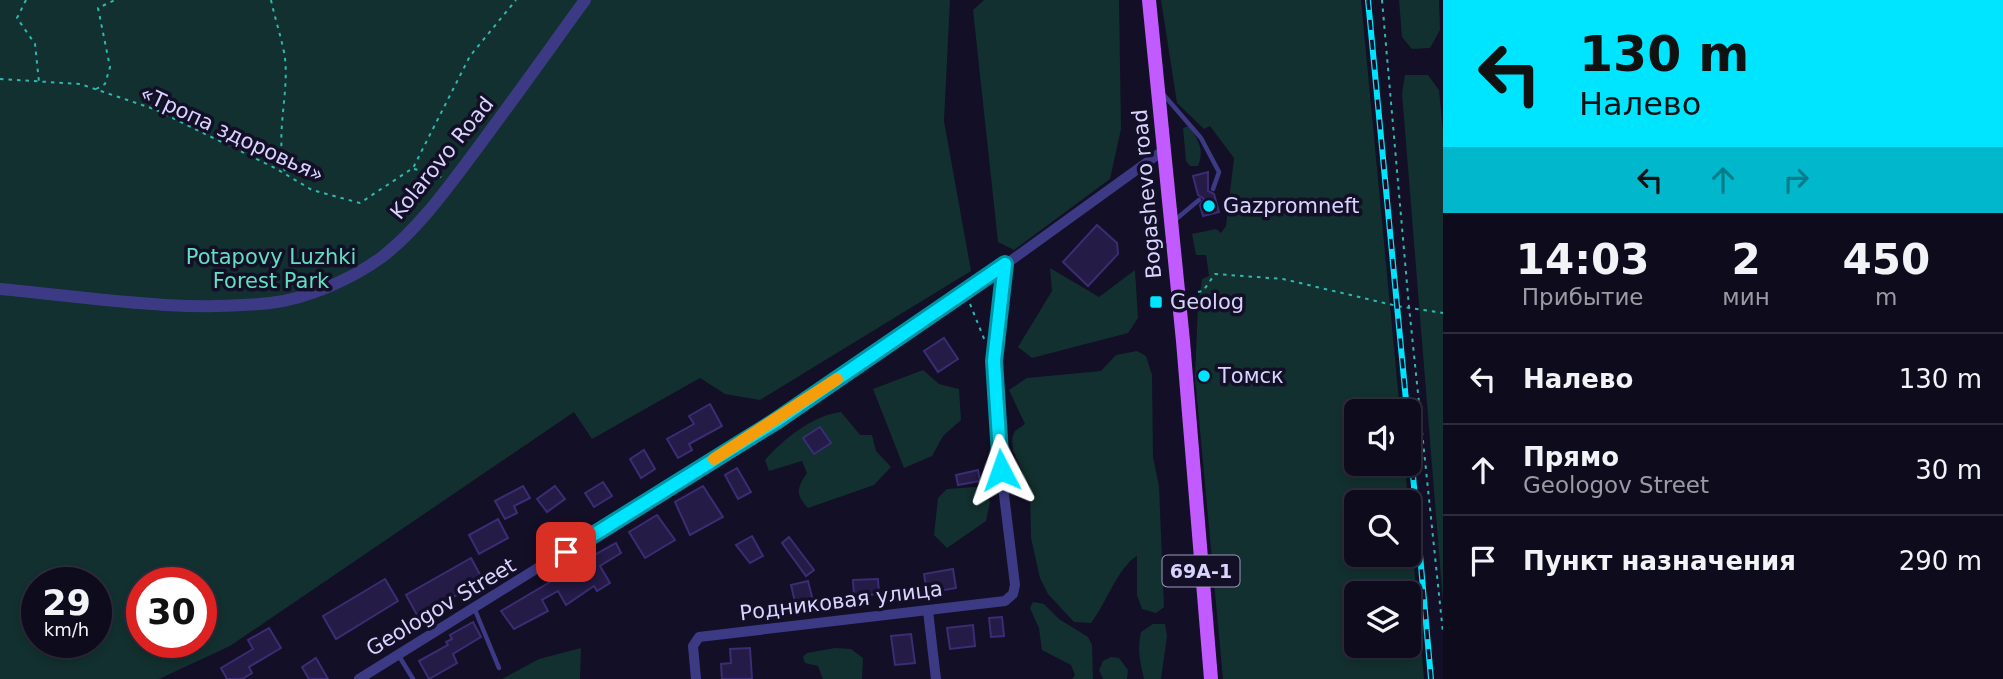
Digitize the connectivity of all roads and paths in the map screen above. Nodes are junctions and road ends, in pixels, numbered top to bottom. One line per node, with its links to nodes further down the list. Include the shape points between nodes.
1 (26, 0): 9 (path, via 17,18 35,44)
2 (116, 0): 10 (path, via 98,8 110,67 105,85)
3 (271, 0): 14 (path, via 285,60 281,117)
4 (516, 0): 13 (path, via 470,56)
5 (585, 0): 15 (street, Kolarovo Road)
6 (1149, 0): 11 (main road, Bogashevo road / 69А-1)
7 (1382, 0): 23 (path)
8 (0, 79): 9 (path, «Тропа здоровья»)
9 (39, 83): 10 (path, «Тропа здоровья»)
10 (96, 89): 14 (path, «Тропа здоровья», via 154,109)
11 (1158, 89): 12 (main road, Bogashevo road / 69А-1); 16 (lane, via 1201,138 1219,172)
12 (1164, 150): 18 (main road, Bogashevo road / 69А-1); 19 (street, Geologov Street)
13 (414, 168): 14 (path, «Тропа здоровья», via 360,203 312,190); 15 (path, via 435,173)
14 (285, 174)
15 (450, 185): 20 (street, Kolarovo Road, via 381,257 347,277 272,303 185,305)
16 (1213, 189)
17 (1199, 200): 18 (lane)
18 (1171, 222): 35 (main road, Bogashevo road / 69А-1)
19 (1005, 264): 22 (street, Geologov Street); 25 (street)
20 (0, 289)
21 (1198, 292): 23 (path, via 1215,274 1256,276)
22 (966, 293): 25 (path); 26 (street, Geologov Street, via 776,421)
23 (1409, 307): 24 (path); 28 (path)
24 (1443, 313)
25 (994, 361): 27 (street, Родниковая улица, via 1014,591 1005,601)
26 (475, 609): 29 (street, Geologov Street); 30 (lane)
27 (928, 611): 33 (street, Родниковая улица, via 699,637 693,646); 34 (street)
28 (1443, 633)
29 (399, 656): 31 (street, Geologov Street); 32 (lane)
30 (499, 668)
31 (359, 679)
32 (413, 679)
33 (696, 679)
34 (936, 679)
35 (1211, 679)

